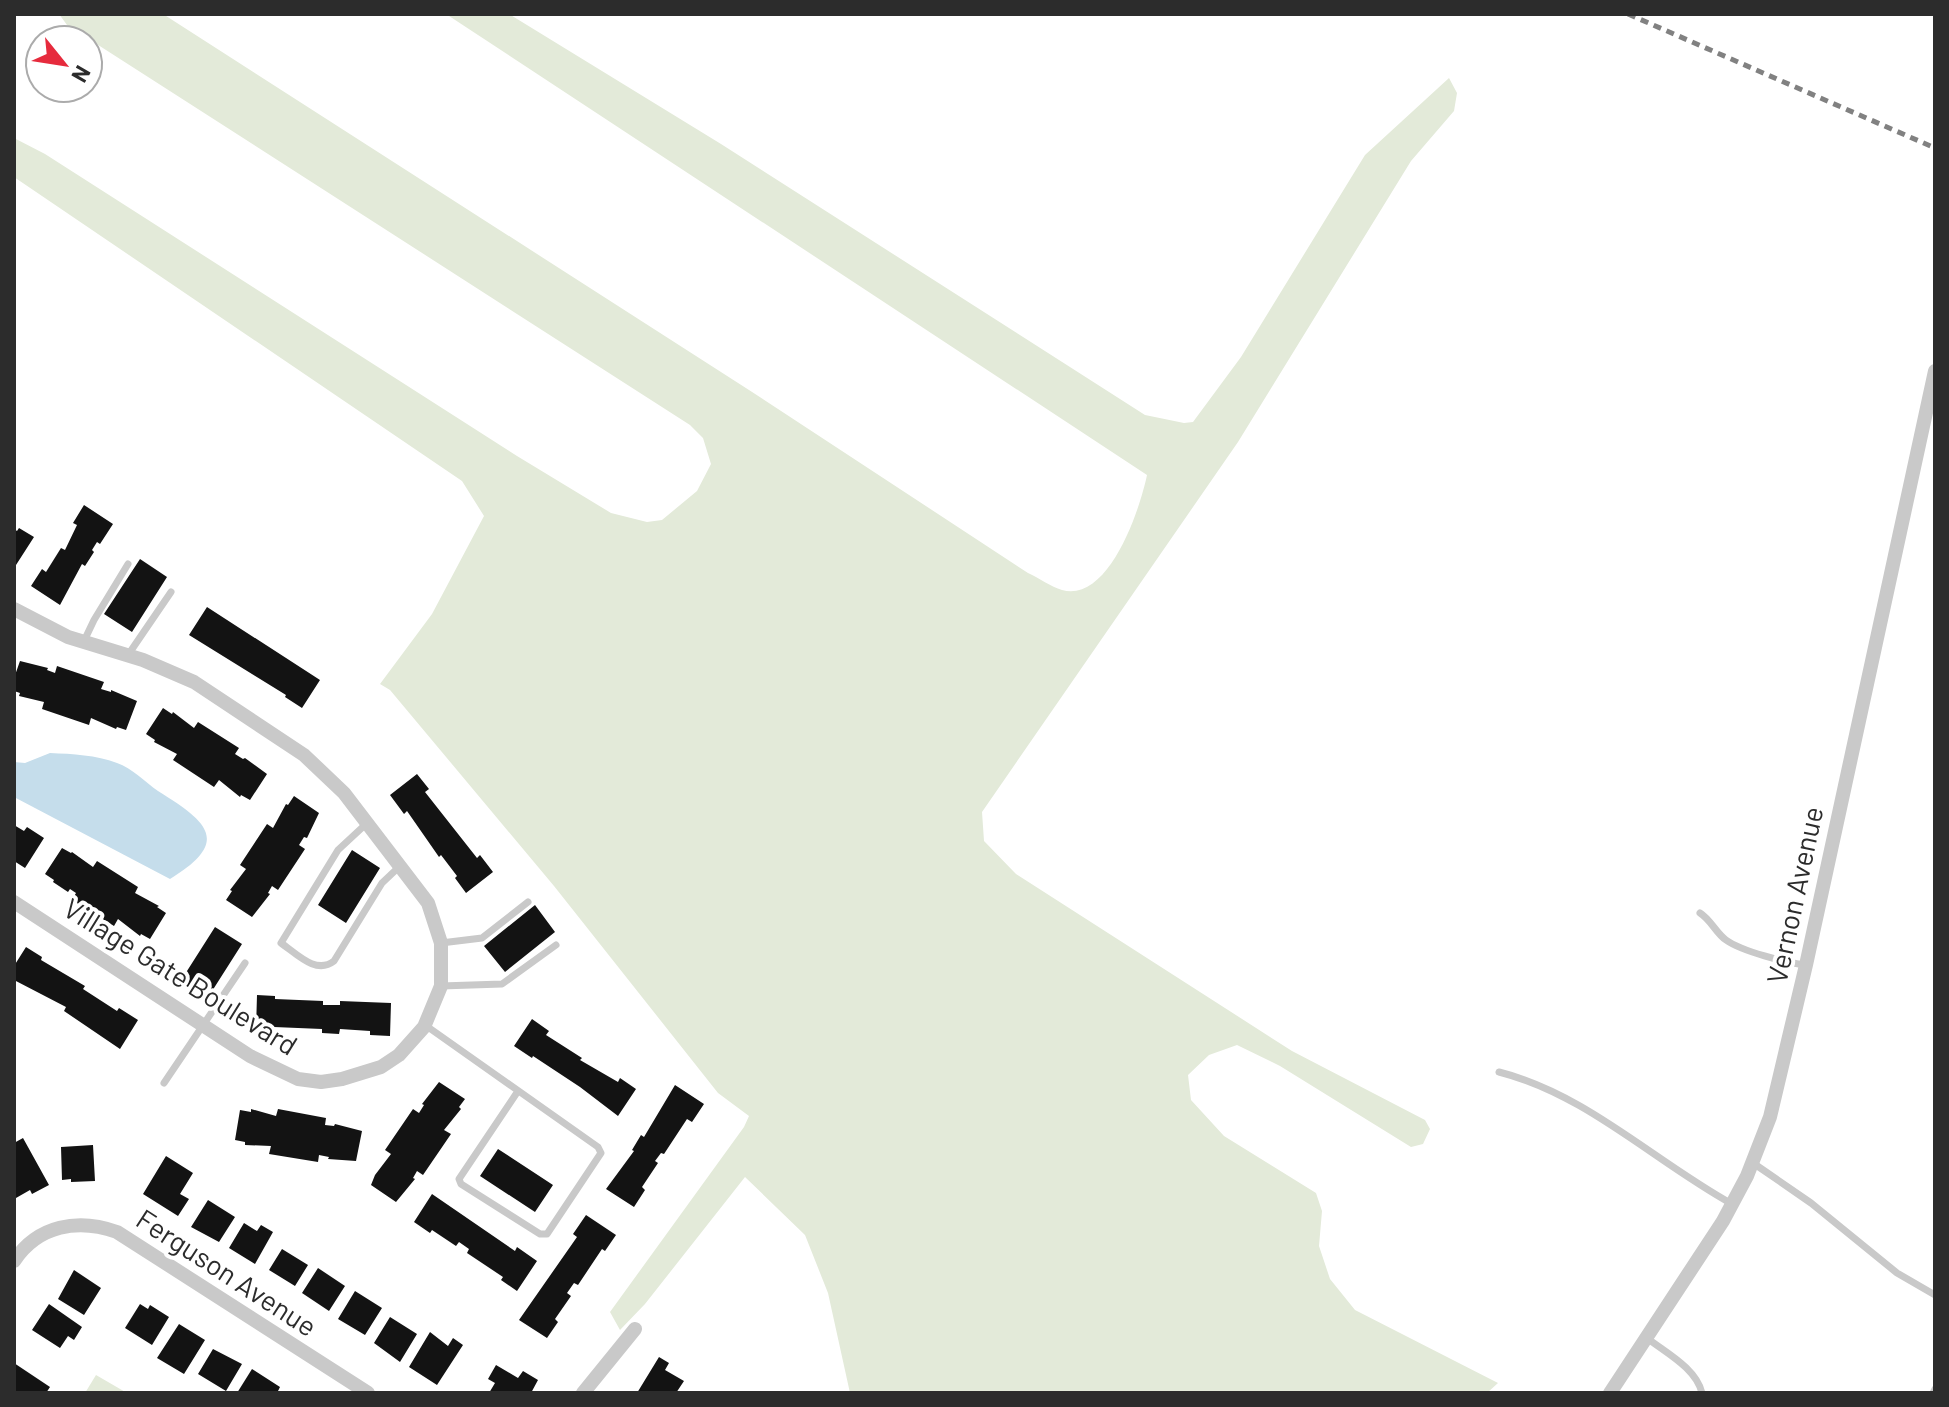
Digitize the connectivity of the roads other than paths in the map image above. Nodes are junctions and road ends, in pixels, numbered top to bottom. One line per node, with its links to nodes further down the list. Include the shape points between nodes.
1 (1934, 376): 15 (street, Vernon Avenue)
2 (128, 564): 5 (lane)
3 (171, 592): 6 (lane)
4 (14, 609): 5 (street, Village Gate Boulevard)
5 (84, 641): 6 (street, Village Gate Boulevard)
6 (128, 655): 7 (street, Village Gate Boulevard, via 194,682 304,755 338,786)
7 (366, 824): 8 (street, Village Gate Boulevard); 8 (lane, via 338,850 281,943 325,967 334,961 382,883)
8 (400, 866): 12 (street, Village Gate Boulevard, via 428,903)
9 (14, 902): 17 (street, Village Gate Boulevard)
10 (528, 902): 12 (lane, via 482,938)
11 (1700, 913): 15 (lane, via 1726,940)
12 (441, 943): 16 (street, Village Gate Boulevard)
13 (556, 945): 16 (lane, via 502,984)
14 (245, 963): 17 (lane)
15 (1806, 965): 22 (street, Vernon Avenue, via 1770,1117)
16 (441, 986): 18 (street, Village Gate Boulevard)
17 (203, 1025): 18 (street, Village Gate Boulevard, via 274,1068 321,1082 381,1067 411,1044); 20 (lane)
18 (425, 1025): 21 (lane)
19 (1499, 1072): 23 (lane, via 1562,1095)
20 (164, 1083)
21 (518, 1091): 21 (lane, via 601,1153 547,1234 459,1179)
22 (1753, 1163): 23 (street, Vernon Avenue); 25 (lane, via 1897,1273)
23 (1732, 1204): 27 (street, Vernon Avenue)
24 (14, 1261): 28 (street, Ferguson Avenue, via 28,1244 64,1225 83,1223 117,1232)
25 (1935, 1295)
26 (635, 1329): 29 (street)
27 (1647, 1338): 30 (street, Vernon Avenue); 31 (lane, via 1699,1381)
28 (368, 1393)
29 (583, 1393)
30 (1610, 1393)
31 (1702, 1393)

